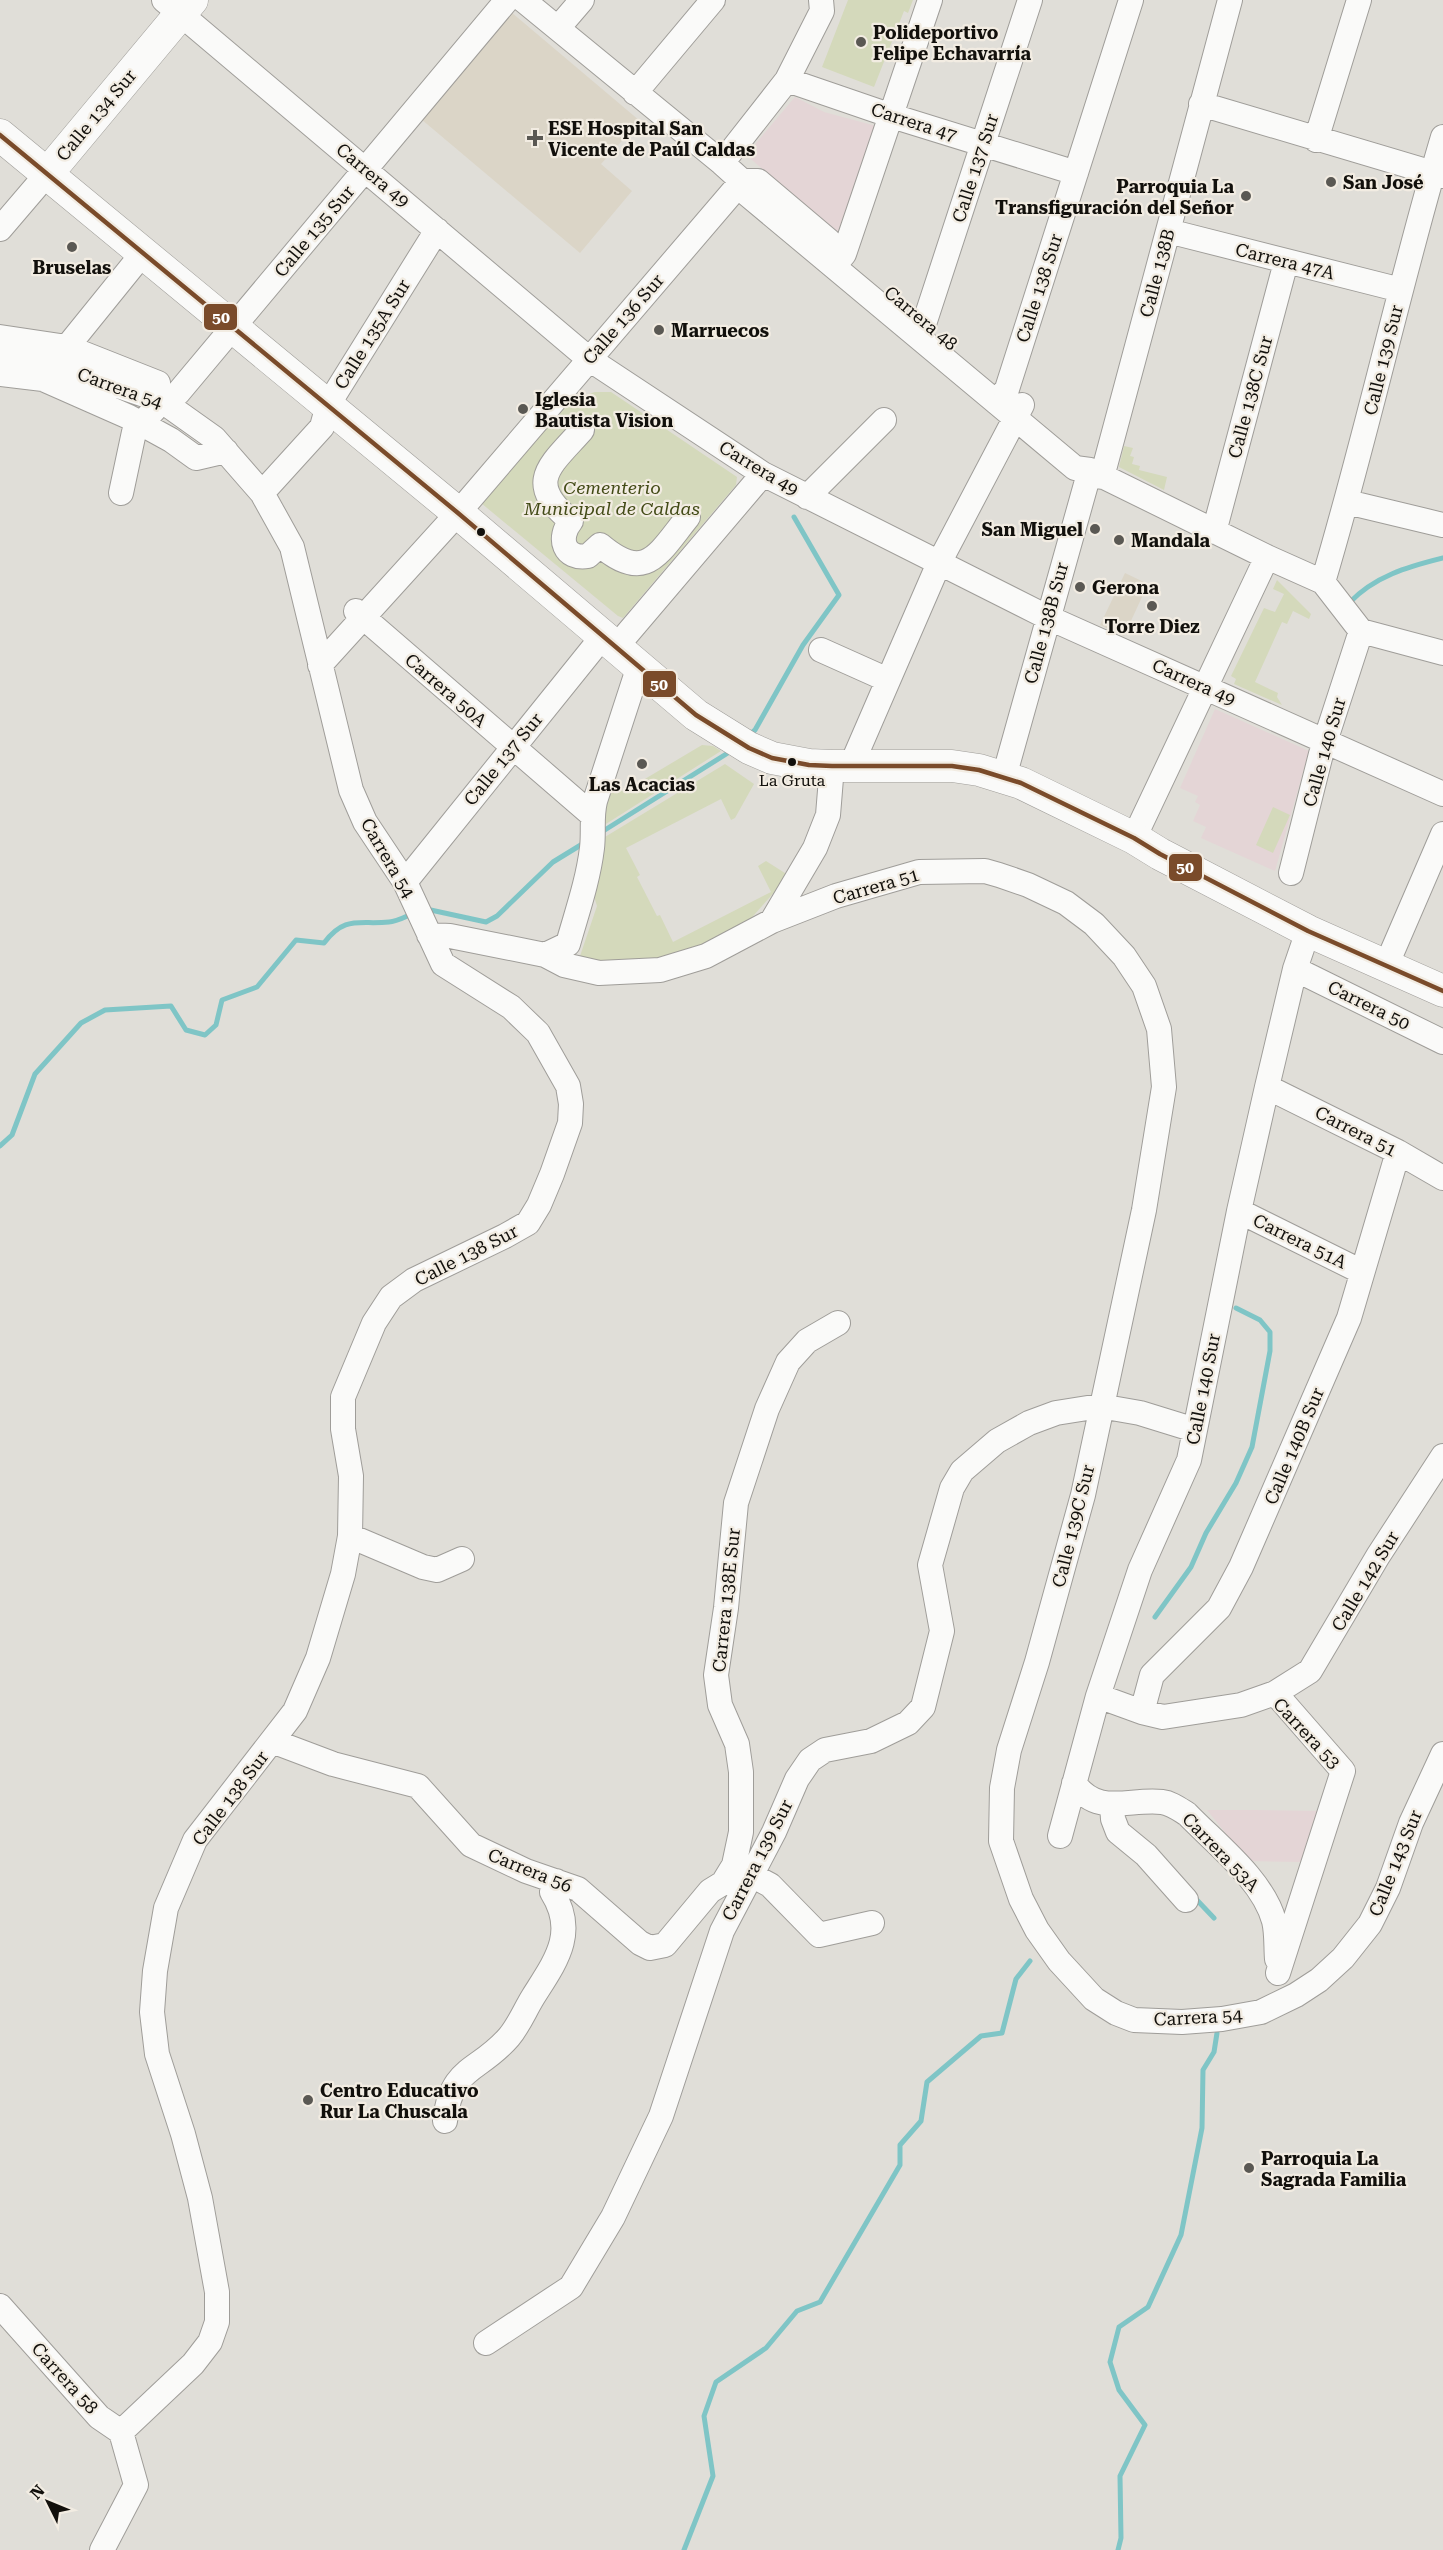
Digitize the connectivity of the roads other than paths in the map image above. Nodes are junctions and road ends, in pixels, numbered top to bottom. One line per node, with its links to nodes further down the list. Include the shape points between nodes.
1 (486, 0): 23 (street, Calle 135 Sur)
2 (507, 0): 23 (street, Calle 135 Sur)
3 (523, 0): 13 (street, Carrera 48)
4 (582, 0): 13 (street)
5 (713, 0): 15 (street)
6 (930, 0): 17 (street)
7 (1030, 0): 21 (street, Calle 137 Sur)
8 (1131, 0): 24 (street, Calle 138 Sur)
9 (1230, 0): 16 (street, Calle 138B)
10 (1359, 0): 20 (street)
11 (818, 4): 14 (street)
12 (178, 5): 23 (street, Carrera 49); 25 (main road, Calle 134 Sur)
13 (558, 28): 15 (street, Carrera 48)
14 (787, 80): 17 (street, Carrera 47); 22 (street)
15 (635, 93): 22 (street, Carrera 48)
16 (1201, 104): 20 (street); 30 (street, Calle 138B)
17 (892, 116): 21 (street, Carrera 47); 32 (street)
18 (0, 135): 25 (main road)
19 (1443, 137): 26 (street, Calle 139 Sur)
20 (1316, 140): 26 (street)
21 (983, 145): 24 (street, Carrera 47); 36 (street, Calle 137 Sur)
22 (722, 163): 27 (street, Carrera 48)
23 (360, 164): 29 (street, Carrera 49); 35 (street, Calle 135 Sur)
24 (1076, 173): 42 (street, Calle 138 Sur)
25 (47, 174): 28 (street, Calle 134 Sur); 31 (main road)
26 (1438, 175): 34 (street, Calle 139 Sur)
27 (742, 181): 32 (street, Carrera 48, via 747,194); 38 (street, Calle 136 Sur)
28 (0, 229)
29 (437, 230): 38 (street, Carrera 49); 43 (street, Calle 135A Sur)
30 (1168, 231): 33 (street, Carrera 47A); 48 (street, Calle 138B)
31 (143, 254): 35 (main road); 39 (street)
32 (839, 260): 36 (street, Carrera 48)
33 (1287, 262): 34 (street, Carrera 47A); 57 (street, Calle 138C Sur)
34 (1401, 290): 53 (street, Calle 139 Sur)
35 (226, 322): 41 (street, Calle 135 Sur, via 178,393); 43 (main road)
36 (920, 327): 42 (street, Carrera 48)
37 (0, 337): 39 (street, Carrera 54)
38 (590, 359): 49 (street, Carrera 49); 54 (street, Calle 136 Sur)
39 (62, 367): 40 (street, Carrera 54); 41 (street, Carrera 54); 45 (street, Carrera 54)
40 (1, 374)
41 (163, 393): 45 (street, Calle 135 Sur); 47 (street, Carrera 54)
42 (1010, 403): 48 (street, Carrera 48, via 1085,456); 59 (street, Calle 138 Sur)
43 (328, 405): 51 (street, Calle 135A Sur, via 322,427); 54 (main road)
44 (884, 420): 52 (street)
45 (142, 423): 47 (street, Carrera 54, via 196,458); 50 (street, Calle 135 Sur, via 134,432)
46 (582, 430): 55 (street, via 546,476 550,501 571,521 562,537 565,558 588,556 600,545 621,561 647,562)
47 (226, 451): 51 (street, Carrera 54)
48 (1096, 473): 57 (street, Carrera 48); 62 (street, Calle 138B Sur)
49 (763, 474): 52 (street, Carrera 49); 64 (street, Calle 137 Sur)
50 (121, 493)
51 (262, 493): 67 (street, Carrera 54, via 292,547)
52 (807, 497): 59 (street, Carrera 49)
53 (1347, 502): 56 (street); 60 (street, Calle 139 Sur)
54 (458, 513): 61 (street, Calle 136 Sur); 64 (main road)
55 (688, 517)
56 (1443, 525)
57 (1214, 532): 58 (street, Carrera 48)
58 (1267, 557): 60 (street, Carrera 48); 69 (street)
59 (939, 563): 62 (street, Carrera 49); 68 (street, Calle 138 Sur)
60 (1323, 582): 63 (street, Carrera 48)
61 (364, 610): 67 (street, Calle 136 Sur); 71 (street, Carrera 50A)
62 (1047, 617): 69 (street, Carrera 49); 73 (street, Calle 138B Sur)
63 (1361, 632): 66 (street); 70 (street, Calle 140 Sur)
64 (619, 650): 71 (street, Calle 137 Sur); 72 (main road, via 696,715 749,748 771,758); 75 (street)
65 (821, 650): 68 (street)
66 (1443, 653)
67 (319, 659): 79 (street, Carrera 54, via 351,790 365,822)
68 (888, 680): 72 (street, Calle 138 Sur)
69 (1205, 687): 70 (street, Carrera 49); 77 (street)
70 (1325, 741): 74 (street, Carrera 49); 78 (street, Calle 140 Sur)
71 (515, 743): 75 (street, Carrera 50A); 79 (street, Calle 137 Sur)
72 (841, 766): 73 (main road, via 952,766); 80 (street, Calle 138 Sur, via 815,848)
73 (1004, 777): 77 (main road)
74 (1443, 794)
75 (593, 824): 82 (street, via 586,882 568,944)
76 (1443, 834): 83 (street)
77 (1134, 838): 81 (main road)
78 (1291, 873)
79 (417, 909): 82 (street, Carrera 51, via 450,936); 92 (street, Carrera 54, via 443,964 524,1018 538,1033 568,1086 570,1123 539,1205)
80 (772, 921): 82 (street, Carrera 51, via 706,956 660,970 599,973 564,965); 90 (street, Carrera 51, via 899,876 985,871 1066,903 1094,924 1124,956 1144,986 1159,1029 1164,1087)
81 (1308, 931): 83 (main road); 84 (street, Calle 140 Sur)
82 (545, 955)
83 (1386, 966): 85 (main road)
84 (1295, 969): 86 (street, Carrera 50); 87 (street, Calle 140 Sur)
85 (1443, 991)
86 (1443, 1042)
87 (1267, 1087): 88 (street, Carrera 51); 91 (street, Calle 140 Sur)
88 (1398, 1152): 89 (street, Carrera 51); 93 (street, Calle 140B Sur)
89 (1443, 1178)
90 (1144, 1210): 95 (street, Calle 139C Sur)
91 (1239, 1210): 93 (street, Carrera 51A); 96 (street, Calle 140 Sur)
92 (528, 1223): 98 (street, Calle 138 Sur, via 414,1280 391,1297 374,1323 343,1397 343,1429 351,1476)
93 (1362, 1272): 102 (street, Calle 140B Sur, via 1349,1318 1241,1567 1219,1608 1152,1675)
94 (838, 1323): 109 (street, Carrera 138E Sur, via 807,1341 788,1362 767,1409 736,1503 716,1675 720,1705 737,1744 741,1772)
95 (1100, 1406): 96 (street, Carrera 139 Sur); 108 (street, Calle 139C Sur, via 1064,1571 1008,1750 1002,1788); 109 (street, Carrera 139 Sur, via 1056,1413 1029,1423 962,1471 952,1488 930,1565 942,1631 923,1707 908,1723 871,1741 825,1750 810,1760 797,1779 774,1832)
96 (1196, 1430): 101 (street, Calle 140 Sur, via 1189,1460 1140,1570)
97 (1443, 1456): 100 (street, Calle 142 Sur, via 1310,1671)
98 (350, 1536): 99 (street, via 423,1568 438,1570); 103 (street, Calle 138 Sur, via 318,1658 294,1711)
99 (462, 1559)
100 (1275, 1693): 102 (street, Carrera 53, via 1241,1706 1163,1717); 114 (street, Carrera 53, via 1342,1771)
101 (1098, 1696): 102 (street, Carrera 53); 105 (street, Calle 140 Sur)
102 (1142, 1712)
103 (272, 1741): 110 (street, Carrera 56, via 333,1764 418,1786 471,1845); 119 (street, Calle 138 Sur, via 195,1840 166,1908 155,1971 152,2012 157,2054 200,2198 217,2292 217,2322 210,2342 193,2364)
104 (1443, 1754): 115 (street, Calle 143 Sur, via 1370,1924 1332,1970)
105 (1074, 1783): 106 (street, Carrera 53A, via 1092,1800); 107 (street, Calle 140 Sur)
106 (1112, 1805): 111 (street, via 1118,1832 1146,1855); 114 (street, Carrera 53A, via 1162,1802 1187,1814 1255,1883 1268,1905 1275,1924)
107 (1060, 1836)
108 (1001, 1841): 115 (street, Carrera 54, via 1021,1899 1037,1930 1076,1981 1116,2013 1134,2020 1182,2022 1247,2015)
109 (742, 1870): 112 (street, via 770,1885 819,1935); 113 (street, Carrera 138E Sur, via 711,1892 665,1945); 118 (street, Carrera 139 Sur, via 662,2116 613,2217 571,2287)
110 (556, 1881): 113 (street, Carrera 56, via 578,1888 640,1943); 116 (street, via 552,1892 561,1908 564,1928 558,1958 510,2036 456,2081)
111 (1186, 1900)
112 (872, 1923)
113 (658, 1948)
114 (1278, 1973): 115 (street, Carrera 53A)
115 (1277, 2006)
116 (445, 2121)
117 (0, 2306): 119 (street, Carrera 58, via 99,2418)
118 (486, 2343)
119 (121, 2432): 120 (street, via 136,2485)
120 (102, 2550)

